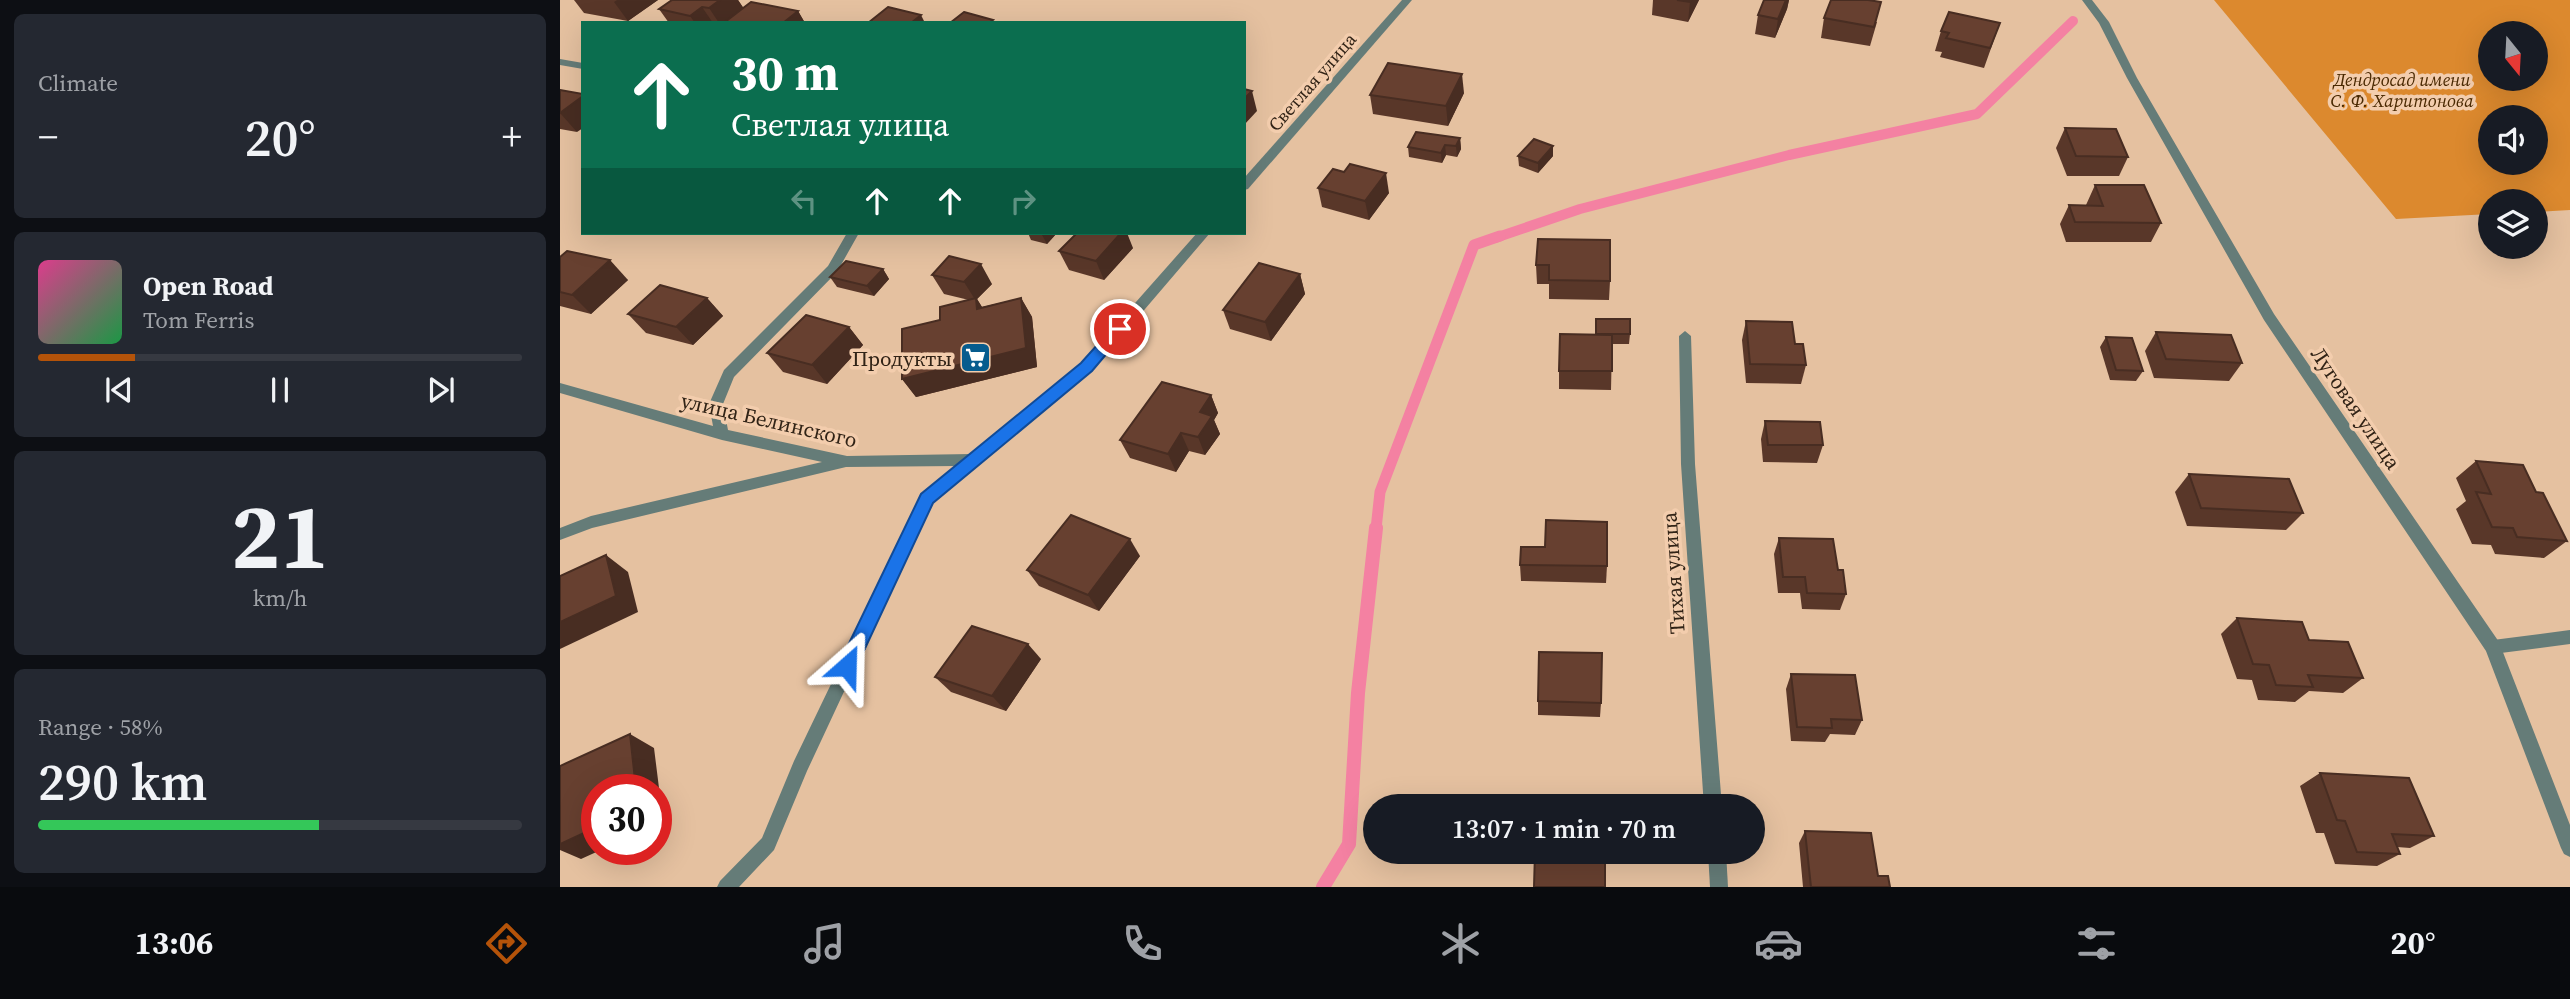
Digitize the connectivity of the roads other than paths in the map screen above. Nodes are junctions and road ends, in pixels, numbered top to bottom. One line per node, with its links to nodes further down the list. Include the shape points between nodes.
1 (1407, 0): 5 (street, Светлая улица)
2 (2087, 0): 15 (street, Луговая улица, via 2104,22 2269,317)
3 (560, 62): 4 (street)
4 (581, 66)
5 (1246, 185)
6 (852, 235): 10 (street, via 833,270 729,374 716,404)
7 (1202, 235): 11 (street, via 1087,367)
8 (1685, 336): 16 (street, Тихая улица, via 1688,464)
9 (560, 388): 10 (street, улица Белинского)
10 (722, 434): 12 (street, улица Белинского)
11 (974, 460): 12 (street, улица Белинского); 19 (street, via 927,499 768,844)
12 (847, 462): 13 (street, via 591,522)
13 (560, 534)
14 (2570, 637): 15 (street)
15 (2493, 647): 17 (street, Луговая улица)
16 (1712, 794)
17 (2570, 848)
18 (1718, 864): 20 (street)
19 (726, 887)
20 (1719, 887)

